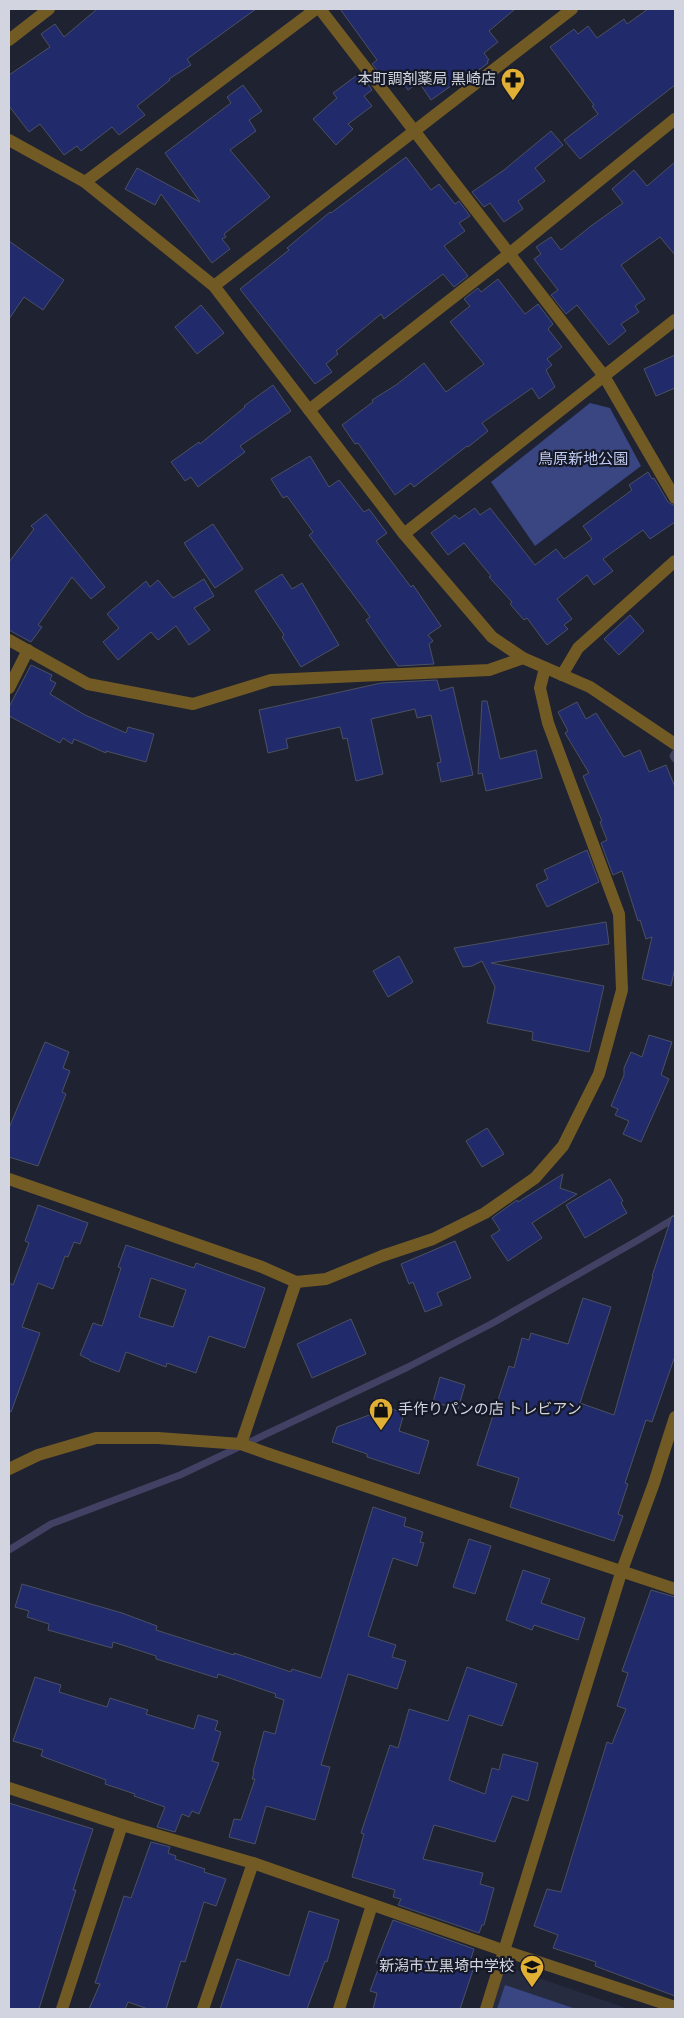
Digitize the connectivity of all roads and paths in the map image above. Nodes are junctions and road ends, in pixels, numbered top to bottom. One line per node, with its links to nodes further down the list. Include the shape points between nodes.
1 (49, 9): 5 (street)
2 (316, 9): 9 (street)
3 (320, 9): 7 (street)
4 (572, 9): 7 (street)
5 (9, 40)
6 (675, 119): 10 (street)
7 (415, 131): 10 (street); 11 (street)
8 (10, 144): 9 (street)
9 (85, 182): 11 (street)
10 (509, 254): 13 (street); 14 (street)
11 (214, 286): 14 (street)
12 (675, 320): 13 (street)
13 (604, 376): 15 (street); 16 (street)
14 (309, 410): 16 (street)
15 (675, 498)
16 (404, 534): 20 (street, via 492,637)
17 (675, 561): 22 (street, via 578,648)
18 (9, 640): 19 (street)
19 (28, 650): 20 (street, via 88,684 193,704 271,680 489,670); 23 (street)
20 (523, 658): 21 (street)
21 (546, 668): 22 (street); 26 (street, via 540,688 548,722 619,914 622,990 599,1074 562,1146 535,1178 520,1189 485,1213 433,1239 326,1279)
22 (562, 675): 24 (street, via 590,687)
23 (9, 688)
24 (675, 744)
25 (9, 1179): 26 (street)
26 (296, 1282): 28 (street)
27 (675, 1417): 30 (street)
28 (240, 1444): 29 (street, via 158,1438 96,1438 38,1455); 30 (street)
29 (9, 1469)
30 (621, 1572): 31 (street); 36 (street)
31 (675, 1589)
32 (9, 1788): 33 (street)
33 (122, 1825): 34 (street); 38 (street)
34 (253, 1863): 35 (street); 39 (street)
35 (372, 1905): 36 (street); 40 (street)
36 (505, 1951): 37 (street); 41 (street)
37 (675, 2007)
38 (62, 2009)
39 (203, 2009)
40 (339, 2009)
41 (486, 2009)

